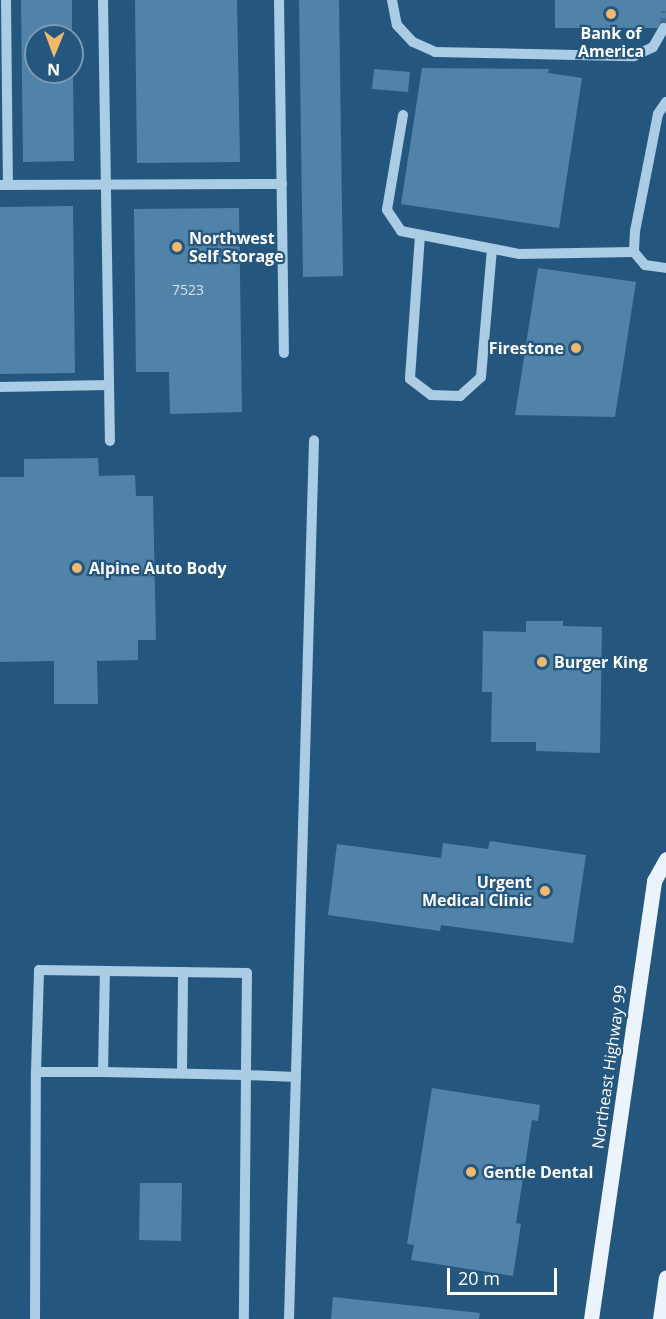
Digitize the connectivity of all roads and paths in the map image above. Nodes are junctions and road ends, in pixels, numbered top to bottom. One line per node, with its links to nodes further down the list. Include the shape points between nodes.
1 (6, 0): 9 (lane)
2 (103, 0): 10 (lane)
3 (279, 0): 8 (lane)
4 (393, 0): 5 (lane, via 396,25 413,42 435,52 634,56 653,47)
5 (664, 28)
6 (666, 102): 13 (lane, via 658,114)
7 (403, 115): 11 (lane, via 387,210 401,231)
8 (282, 184): 10 (lane); 15 (lane)
9 (4, 185): 10 (lane)
10 (106, 185): 16 (lane)
11 (420, 235): 12 (lane); 12 (lane, via 410,379 431,395 460,396 481,377)
12 (492, 249): 13 (lane, via 519,254)
13 (634, 252): 14 (lane, via 645,265)
14 (666, 268)
15 (284, 353)
16 (109, 385): 17 (lane); 19 (lane)
17 (0, 387)
18 (314, 440): 27 (lane)
19 (110, 441)
20 (666, 859): 32 (main road, Northeast Highway 99, via 654,880)
21 (105, 971): 22 (lane); 23 (lane, via 39,970); 24 (lane)
22 (183, 972): 25 (lane); 26 (lane, via 247,973)
23 (36, 1072): 24 (lane); 29 (lane)
24 (104, 1072): 25 (lane)
25 (182, 1073): 26 (lane)
26 (246, 1075): 27 (lane); 30 (lane)
27 (296, 1077): 31 (lane)
28 (666, 1277): 33 (main road)
29 (35, 1319)
30 (244, 1319)
31 (290, 1319)
32 (591, 1319)
33 (660, 1319)

